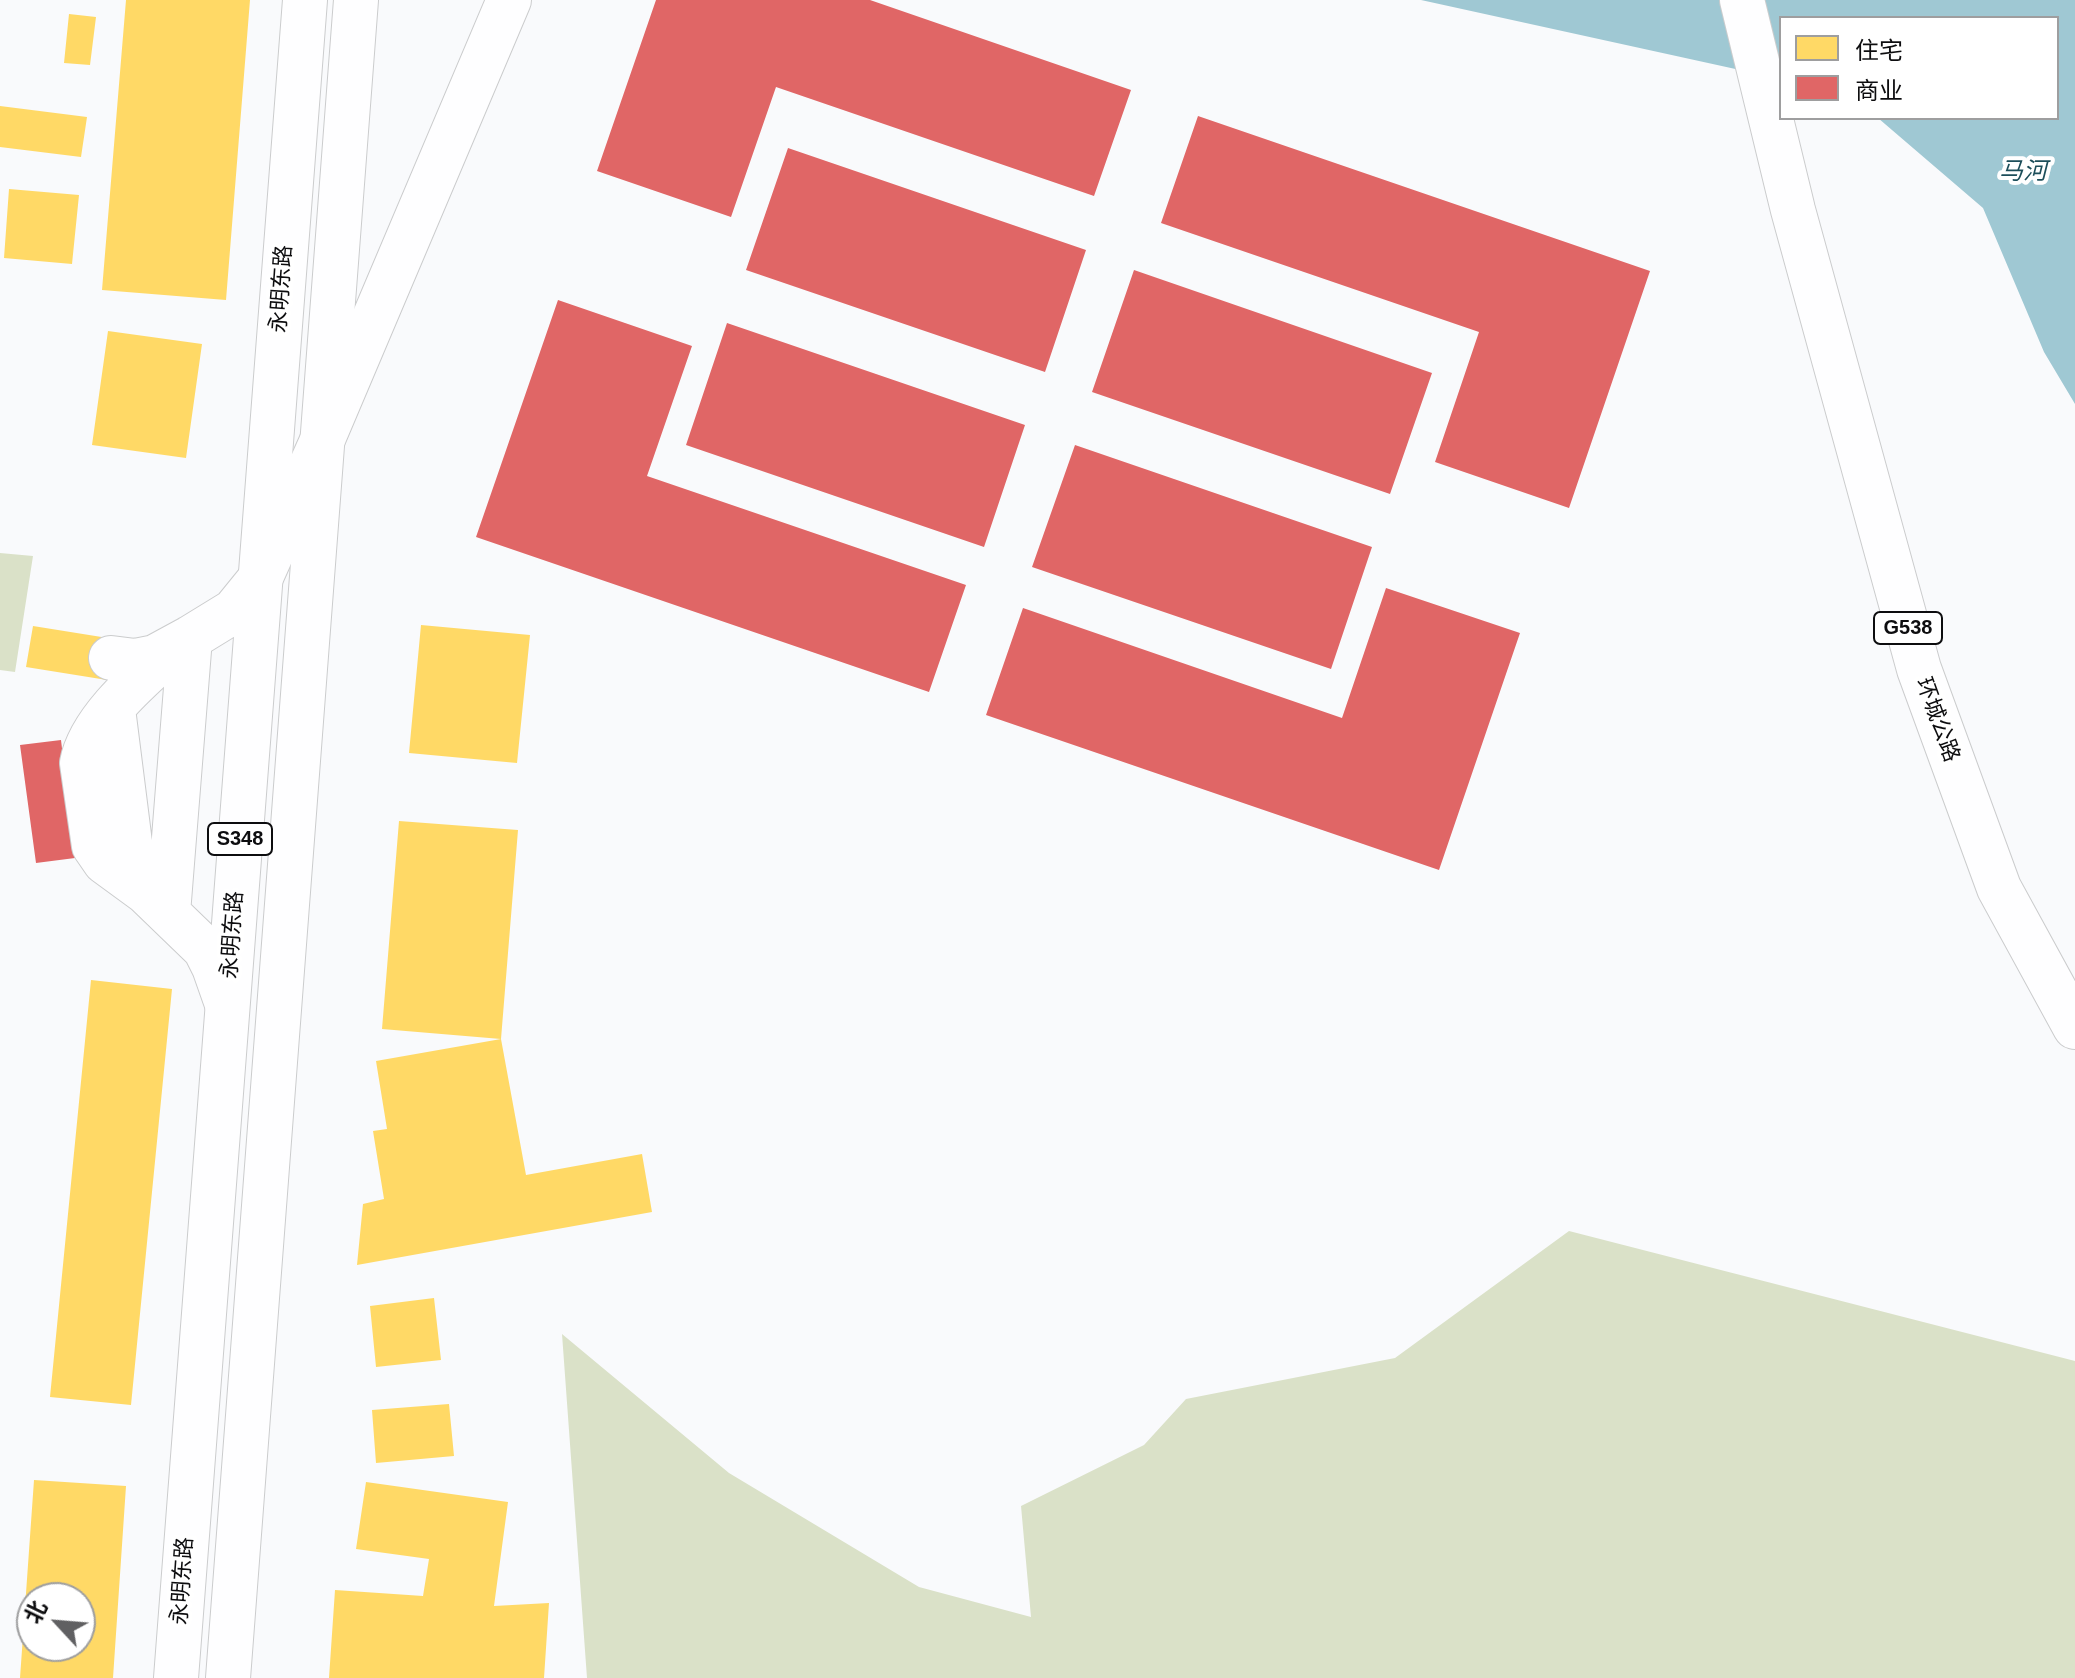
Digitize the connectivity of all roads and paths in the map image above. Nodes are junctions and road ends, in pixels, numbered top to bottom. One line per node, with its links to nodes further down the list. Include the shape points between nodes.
1 (305, 0): 6 (main road, 永明东路 / S348)
2 (356, 0): 5 (main road, S348)
3 (509, 0): 5 (main road)
4 (1742, 0): 11 (main road, 环城公路 / G538, via 1793,210 1919,669 1999,888)
5 (322, 441): 6 (main road); 13 (main road, S348)
6 (260, 579): 7 (main road, via 234,611); 10 (main road, 永明东路 / S348)
7 (184, 641): 8 (main road, via 155,657); 9 (main road); 9 (main road, via 105,719 123,875)
8 (111, 658)
9 (168, 913): 10 (main road, via 205,949)
10 (227, 1004): 12 (main road, 永明东路 / S348)
11 (2075, 1027)
12 (176, 1678)
13 (228, 1678)

